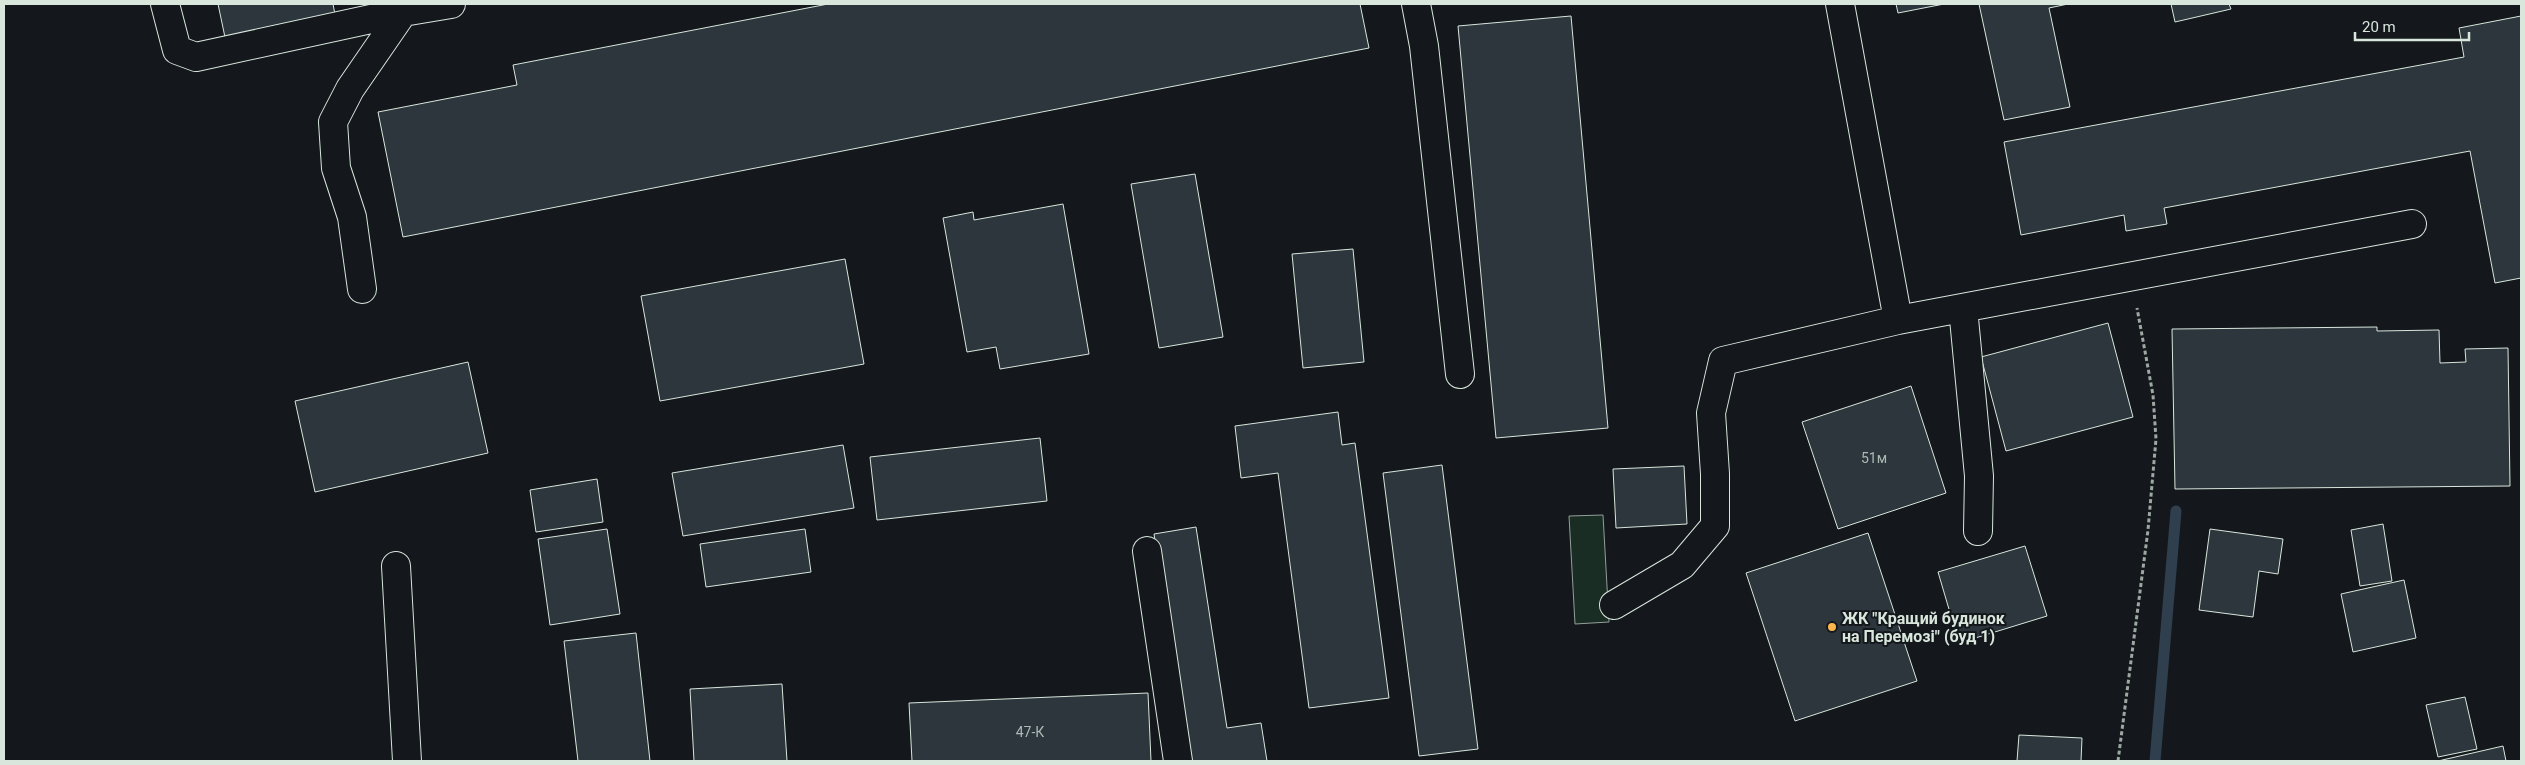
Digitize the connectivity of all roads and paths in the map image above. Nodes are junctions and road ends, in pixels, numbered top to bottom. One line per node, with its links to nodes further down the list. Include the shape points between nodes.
1 (165, 4): 5 (lane, via 177,50 196,57)
2 (451, 4): 5 (lane)
3 (1416, 4): 11 (lane, via 1424,46)
4 (1840, 4): 10 (lane)
5 (402, 8): 8 (lane, via 350,89 334,122 336,168 352,217)
6 (2412, 224): 7 (lane)
7 (2131, 277): 9 (lane); 18 (path, via 2153,395 2156,438 2148,530)
8 (362, 289)
9 (1963, 308): 10 (lane); 12 (lane, via 1979,476)
10 (1898, 320): 15 (lane, via 1723,361 1711,413 1715,526 1682,565)
11 (1460, 374)
12 (1978, 531)
13 (1147, 551): 17 (lane)
14 (396, 566): 16 (lane)
15 (1614, 605)
16 (407, 761)
17 (1178, 761)
18 (2118, 761)

